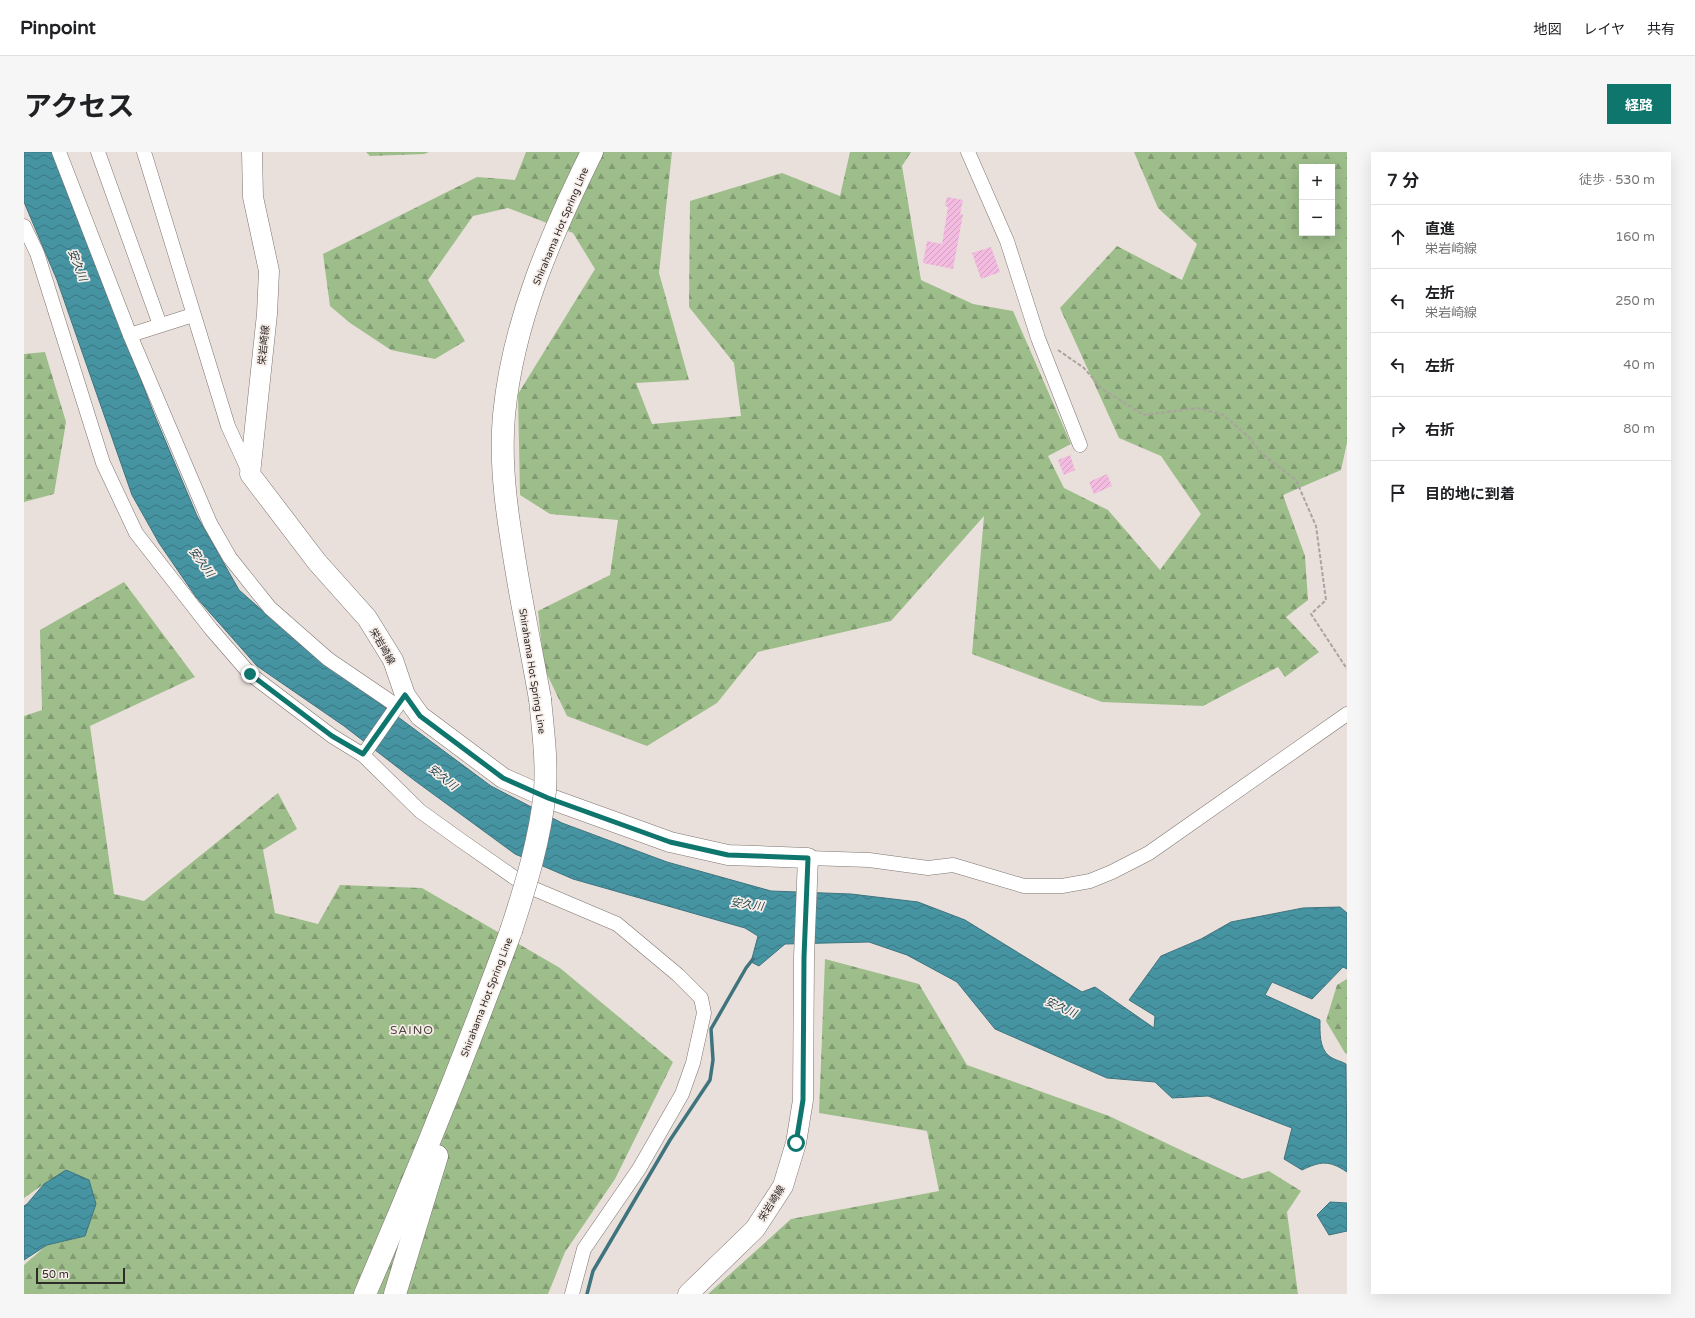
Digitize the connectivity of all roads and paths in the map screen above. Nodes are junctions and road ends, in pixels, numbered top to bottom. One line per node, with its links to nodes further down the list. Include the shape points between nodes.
1 (59, 152): 10 (street)
2 (98, 152): 9 (street)
3 (144, 152): 8 (street)
4 (252, 152): 13 (main road, 栄岩崎線, via 253,197 269,271 267,314)
5 (592, 152): 19 (main road, Shirahama Hot Spring Line, bridge, via 548,247 524,315 515,349 504,416 503,448 508,517 540,699 545,790 529,874)
6 (968, 152): 11 (street, via 1006,241)
7 (24, 226): 17 (street, via 37,253 103,463 136,533 211,629 250,674 332,736)
8 (193, 315): 9 (street); 13 (street, via 228,426)
9 (160, 326): 10 (street)
10 (130, 334): 15 (street, via 210,523 230,558 270,608 328,659)
11 (1038, 338): 12 (street); 14 (path, via 1084,368 1102,389 1144,415 1198,408 1223,415 1248,436 1261,453 1296,480 1316,526 1326,600 1311,614)
12 (1080, 445)
13 (250, 474): 15 (main road, 栄岩崎線, via 316,562 367,618 393,660)
14 (1347, 669)
15 (401, 701): 17 (street); 18 (main road, 栄岩崎線, via 503,778 548,798 670,842 728,855)
16 (1347, 714): 18 (street, via 1149,853 1090,881 1062,886 1024,886 953,865 928,868 869,860)
17 (365, 752): 24 (street, via 420,811 525,885 616,924 678,975 701,998 704,1013 693,1063 682,1094 639,1169 584,1249)
18 (808, 858): 25 (main road, 栄岩崎線, via 803,1100 796,1143 783,1186 755,1228)
19 (484, 1004): 20 (main road, Shirahama Hot Spring Line); 23 (main road)
20 (448, 1093): 21 (main road, via 388,1230); 22 (main road, Shirahama Hot Spring Line)
21 (353, 1294)
22 (365, 1294)
23 (395, 1294)
24 (572, 1294)
25 (688, 1294)

